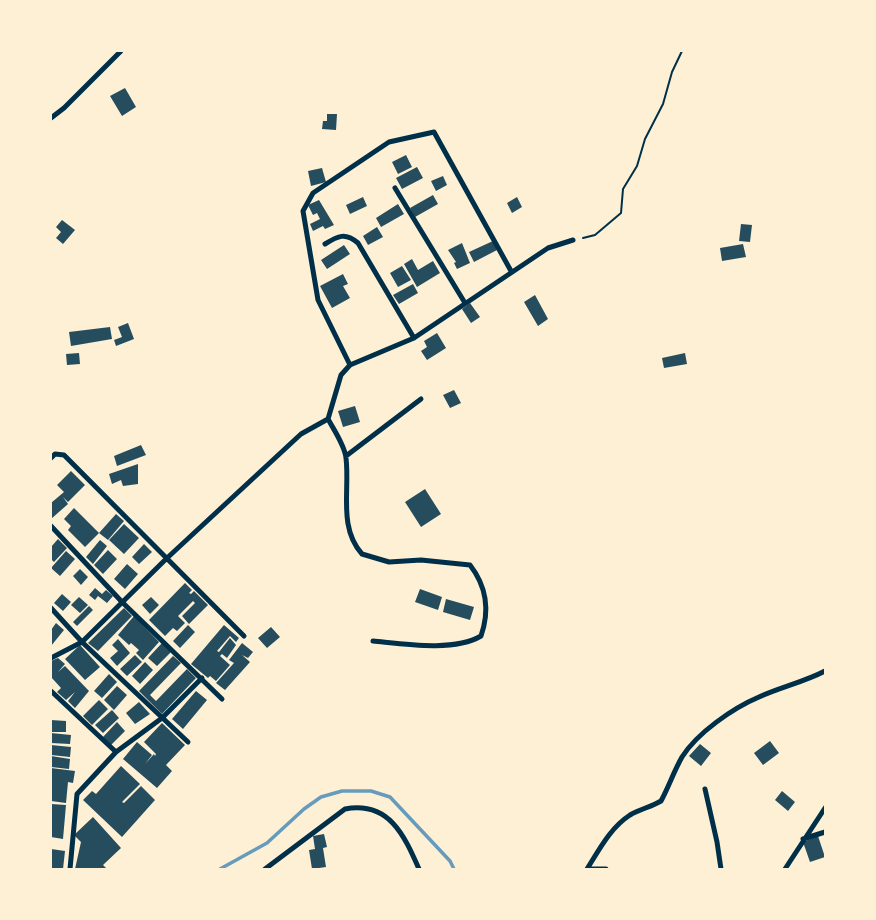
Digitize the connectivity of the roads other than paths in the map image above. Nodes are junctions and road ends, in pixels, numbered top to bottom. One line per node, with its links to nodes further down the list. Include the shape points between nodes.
1 (121, 51): 2 (street)
2 (51, 118)
3 (395, 188): 7 (street)
4 (573, 240): 6 (street, via 548,248)
5 (325, 244): 8 (street, via 339,236 358,243)
6 (511, 271): 7 (street); 9 (street, via 434,132 389,142 313,193 303,211 318,300)
7 (465, 303): 8 (street)
8 (414, 338): 9 (street)
9 (350, 365): 11 (street, via 341,374)
10 (421, 399): 12 (street)
11 (328, 419): 12 (street); 15 (street, via 301,434)
12 (346, 456): 19 (street, via 350,536 362,554 389,562 470,565 485,592 486,621 481,636 471,642 419,646)
13 (51, 458): 15 (street, via 64,455)
14 (51, 526): 16 (street)
15 (166, 559): 16 (street); 18 (street)
16 (122, 602): 20 (street); 23 (street)
17 (51, 608): 20 (street)
18 (244, 636)
19 (373, 641)
20 (82, 642): 21 (street); 26 (street)
21 (51, 658)
22 (825, 671): 36 (street, via 759,697 706,730 682,756 662,801 620,822)
23 (202, 678): 25 (street); 26 (street)
24 (51, 691): 28 (street)
25 (222, 699)
26 (162, 718): 27 (street); 28 (street)
27 (188, 742)
28 (116, 752): 33 (street, via 77,794)
29 (705, 789): 38 (street)
30 (825, 808): 32 (street)
31 (825, 832): 32 (street)
32 (803, 839): 39 (street)
33 (70, 869)
34 (265, 869): 35 (street, via 345,809 360,806 394,823)
35 (419, 869)
36 (589, 869): 37 (street)
37 (606, 869)
38 (721, 869)
39 (785, 869)

